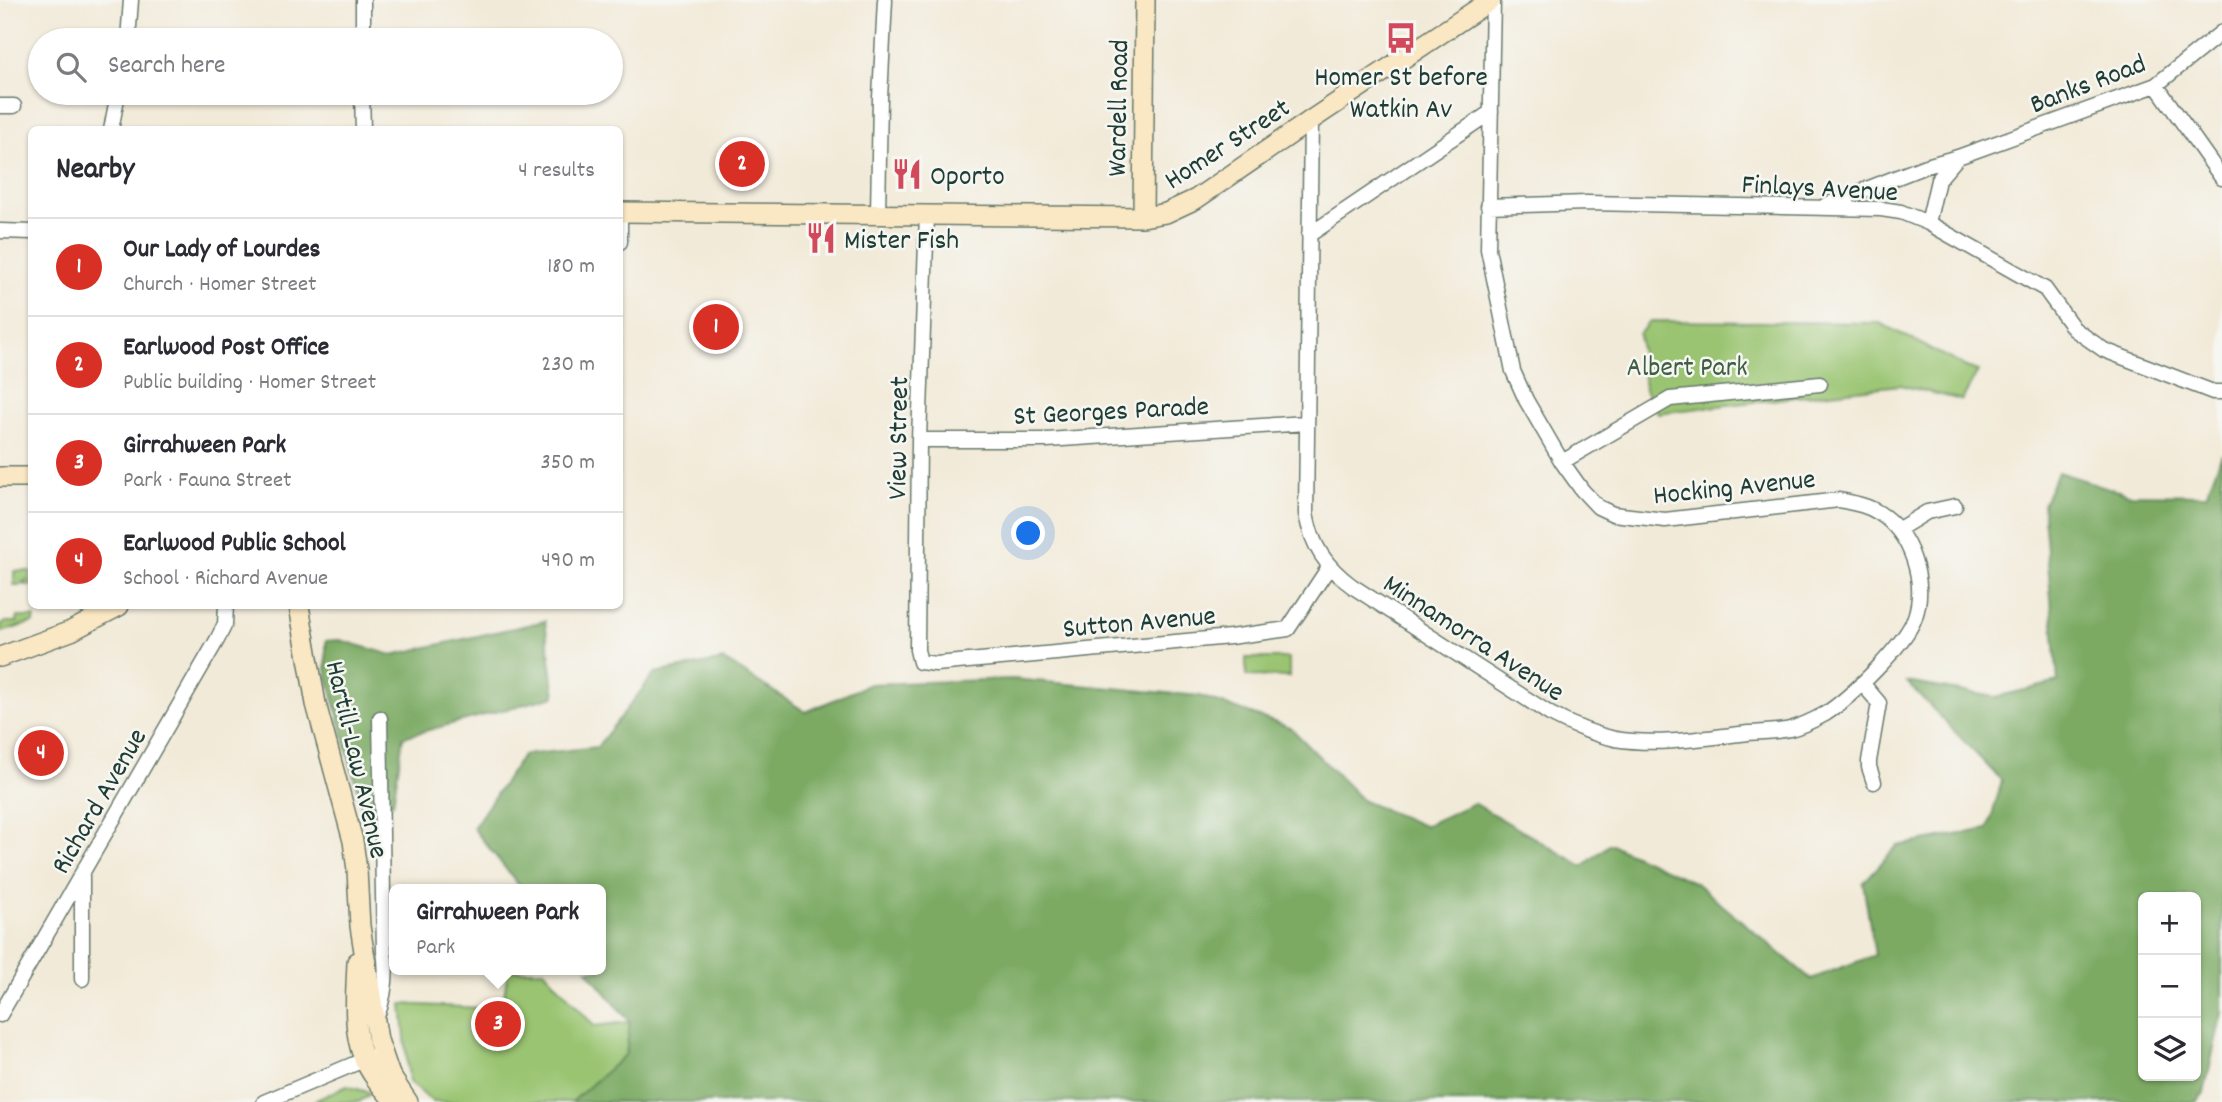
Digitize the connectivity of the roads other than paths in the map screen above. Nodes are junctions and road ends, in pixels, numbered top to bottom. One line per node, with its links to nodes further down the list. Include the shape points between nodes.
1 (131, 0): 6 (street)
2 (363, 0): 7 (street)
3 (885, 0): 21 (street)
4 (1145, 0): 23 (main road, Wardell Road)
5 (1492, 0): 12 (street, Hocking Avenue); 13 (main road, Homer Street)
6 (129, 28)
7 (363, 28)
8 (2222, 33): 9 (street, Banks Road)
9 (2157, 85): 16 (street, Banks Road); 17 (street)
10 (116, 105): 14 (street)
11 (362, 105): 15 (street)
12 (1491, 112): 18 (street, Hocking Avenue); 27 (street)
13 (1311, 120): 23 (main road, Homer Street, via 1196,199 1166,213); 27 (street, Minnamorra Avenue)
14 (112, 126)
15 (363, 126)
16 (1958, 157): 19 (street, Banks Road); 24 (street, via 1938,180)
17 (2222, 178)
18 (1488, 206): 19 (street, Finlays Avenue, via 1587,203); 32 (street, Hocking Avenue, via 1488,249 1513,371)
19 (1817, 208): 24 (street, Finlays Avenue, via 1881,209)
20 (623, 212): 21 (main road, Homer Street)
21 (878, 214): 22 (main road, Homer Street)
22 (927, 214): 23 (main road, Homer Street); 31 (street, View Street)
23 (1143, 217)
24 (1928, 222): 29 (street, Finlays Avenue, via 2046,289 2074,329 2104,350)
25 (0, 232): 26 (street)
26 (28, 232)
27 (1310, 235): 30 (street, Minnamorra Avenue)
28 (1820, 384): 32 (street, via 1670,399)
29 (2222, 392)
30 (1306, 423): 31 (street, St Georges Parade, via 1047,440); 37 (street, Minnamorra Avenue, via 1306,514 1315,546)
31 (919, 440): 42 (street, View Street)
32 (1562, 463): 36 (street, Hocking Avenue, via 1598,507 1613,514 1665,520 1839,500 1866,506)
33 (0, 477): 34 (main road)
34 (28, 477)
35 (1955, 506): 36 (street, via 1927,512)
36 (1899, 529): 43 (street, Minnamorra Avenue, via 1918,581 1915,616 1910,629)
37 (1329, 567): 42 (street, Sutton Avenue, via 1288,629 1230,638); 43 (street, Minnamorra Avenue, via 1550,714 1579,729 1614,738 1653,742 1790,729 1825,713)
38 (113, 609): 41 (main road, via 71,631)
39 (226, 609): 46 (street, Richard Avenue, via 217,640)
40 (300, 609): 47 (main road, Hartill-Law Avenue, via 316,704 353,841)
41 (0, 657)
42 (920, 662)
43 (1862, 683): 45 (street, via 1879,703 1868,767)
44 (380, 718): 48 (street)
45 (1874, 782)
46 (82, 874): 49 (street); 50 (street, Richard Avenue)
47 (360, 926): 48 (main road, Hartill-Law Avenue); 51 (main road, Hartill-Law Avenue, via 359,1040)
48 (374, 953): 51 (main road, Hartill-Law Avenue)
49 (82, 979)
50 (0, 1015)
51 (372, 1056): 52 (street); 53 (main road, Hartill-Law Avenue, via 376,1079); 54 (main road, Hartill-Law Avenue)
52 (264, 1102)
53 (395, 1102)
54 (408, 1102)

